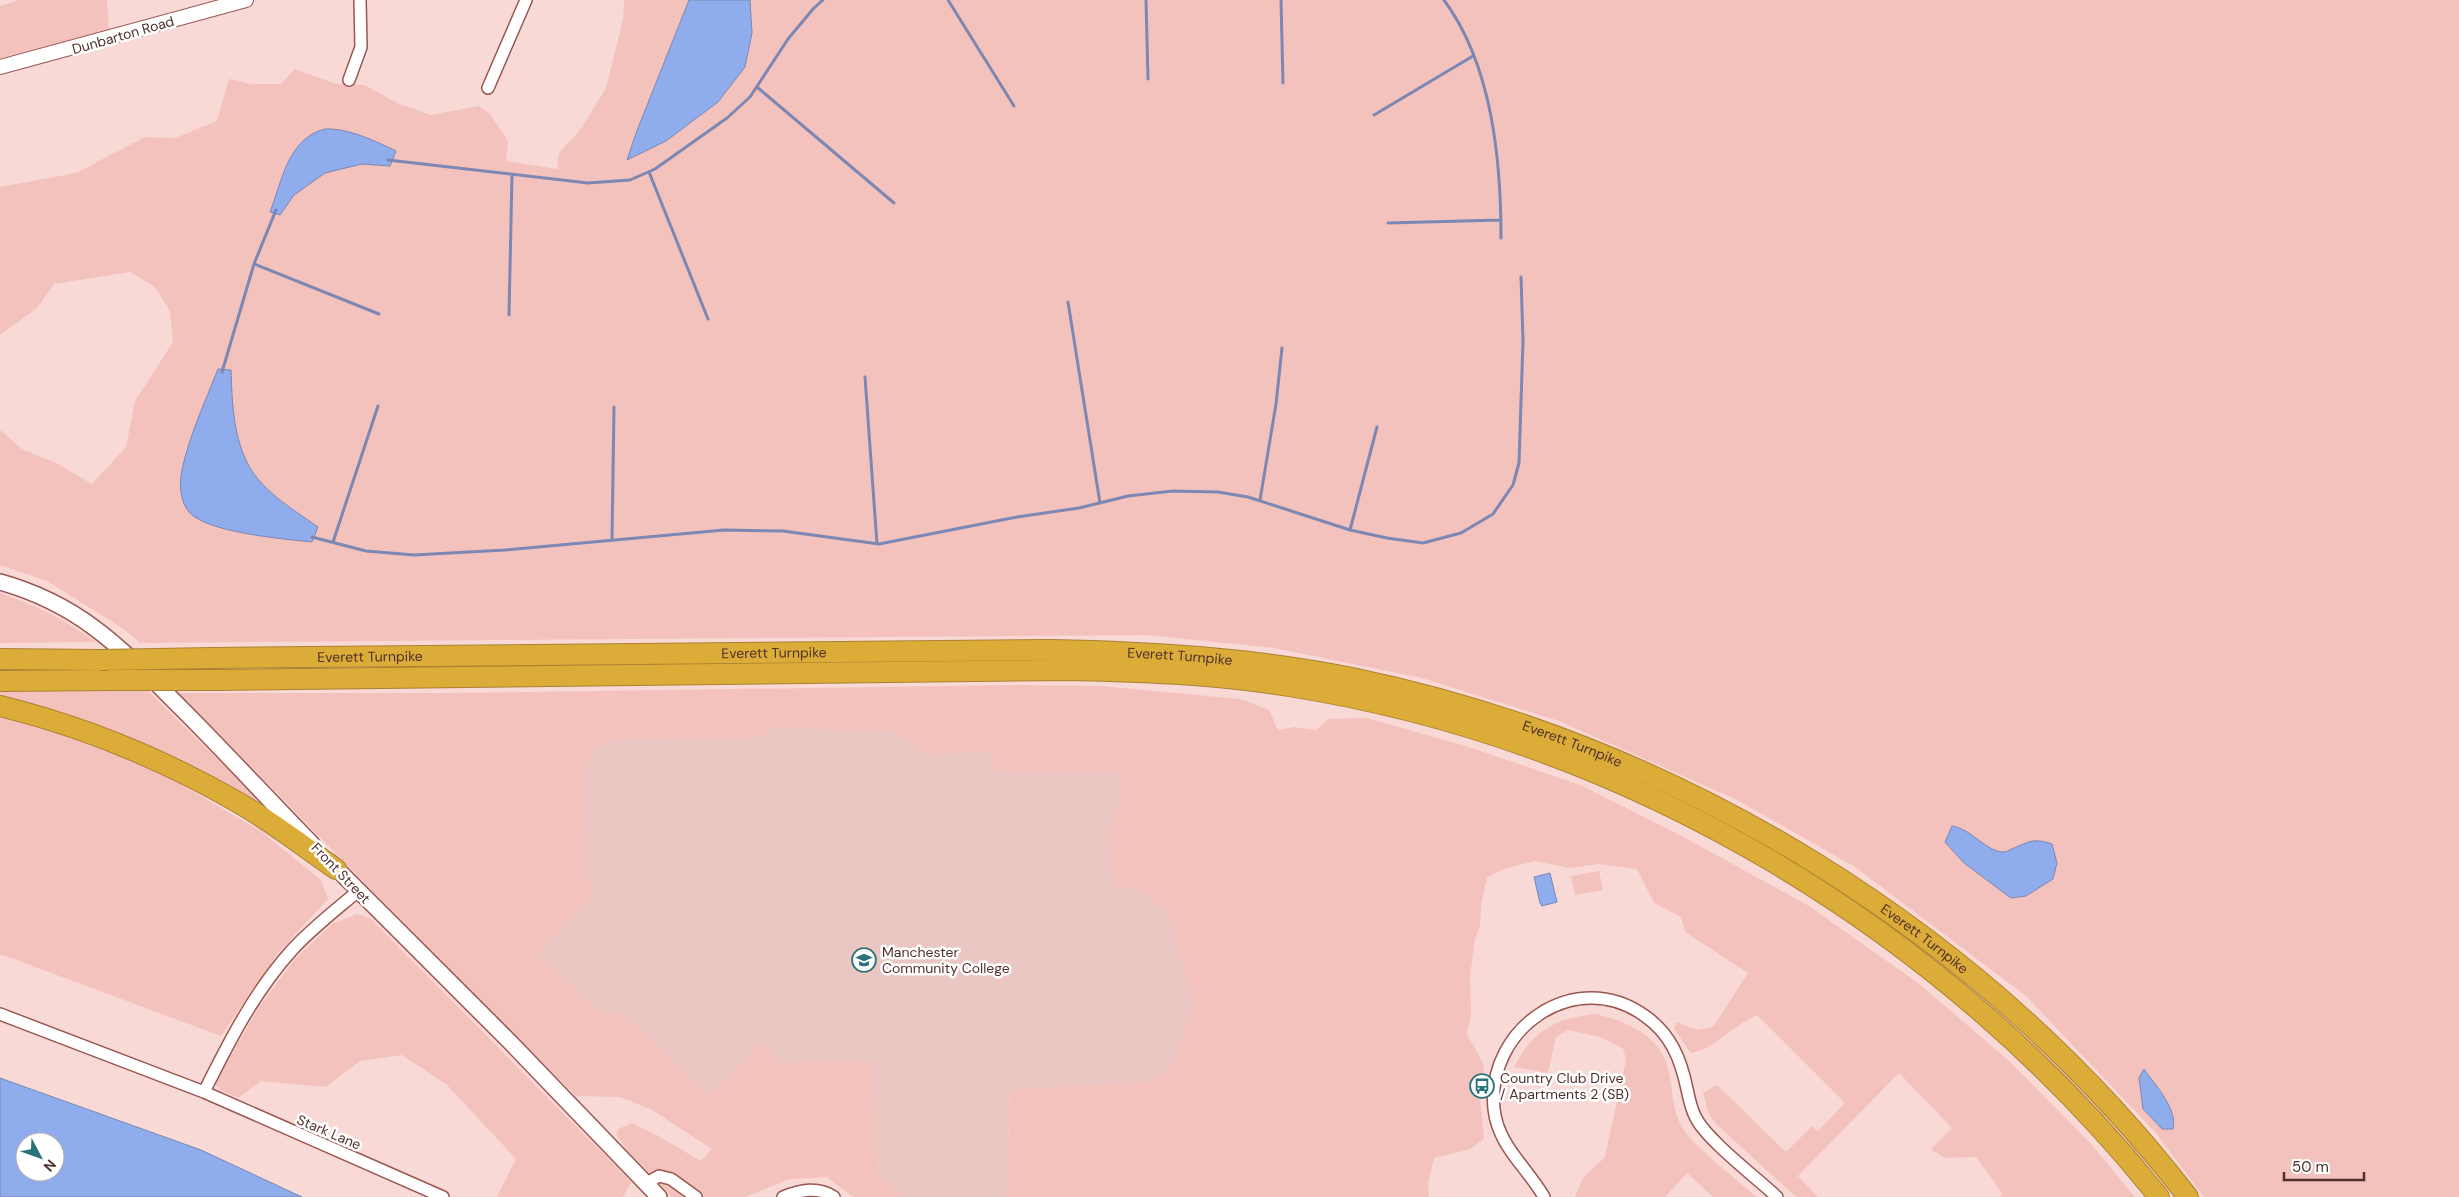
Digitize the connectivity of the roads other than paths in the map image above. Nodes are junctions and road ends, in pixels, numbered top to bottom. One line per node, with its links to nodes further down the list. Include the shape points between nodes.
1 (246, 0): 4 (street, Dunbarton Road)
2 (360, 0): 5 (street, via 361,47)
3 (526, 0): 6 (street)
4 (0, 68)
5 (349, 80)
6 (488, 88)
7 (0, 582): 11 (main road, Front Street, via 52,600 115,642)
8 (0, 659): 24 (highway, Everett Turnpike, bridge, via 1127,651 1203,656 1303,669 1434,698 1540,730 1663,781 1753,826 1860,892 1962,967 2038,1032 2143,1142)
9 (0, 681): 23 (highway, Everett Turnpike, bridge, via 1061,670 1138,671 1231,678 1339,695 1438,719 1534,750 1628,787 1720,832 1828,895 1911,954 1990,1018 2092,1118)
10 (0, 706): 11 (highway, via 79,728 140,751 240,804)
11 (336, 869): 12 (main road, Front Street)
12 (358, 892): 14 (street, via 299,943 276,968 240,1020); 15 (main road, Front Street, via 512,1043)
13 (0, 1014): 14 (street, Stark Lane)
14 (204, 1092): 16 (street, Stark Lane)
15 (647, 1183): 17 (main road, Front Street); 18 (street, via 659,1176 670,1179)
16 (444, 1197)
17 (659, 1197)
18 (696, 1197)
19 (783, 1197): 20 (street, via 812,1190 824,1190)
20 (834, 1197)
21 (1544, 1197): 22 (street, via 1500,1135 1494,1111 1494,1084 1507,1045 1523,1026 1545,1010 1589,999 1633,1008 1664,1033 1679,1056 1691,1106 1703,1129)
22 (1777, 1197)
23 (2159, 1197)
24 (2188, 1197)

